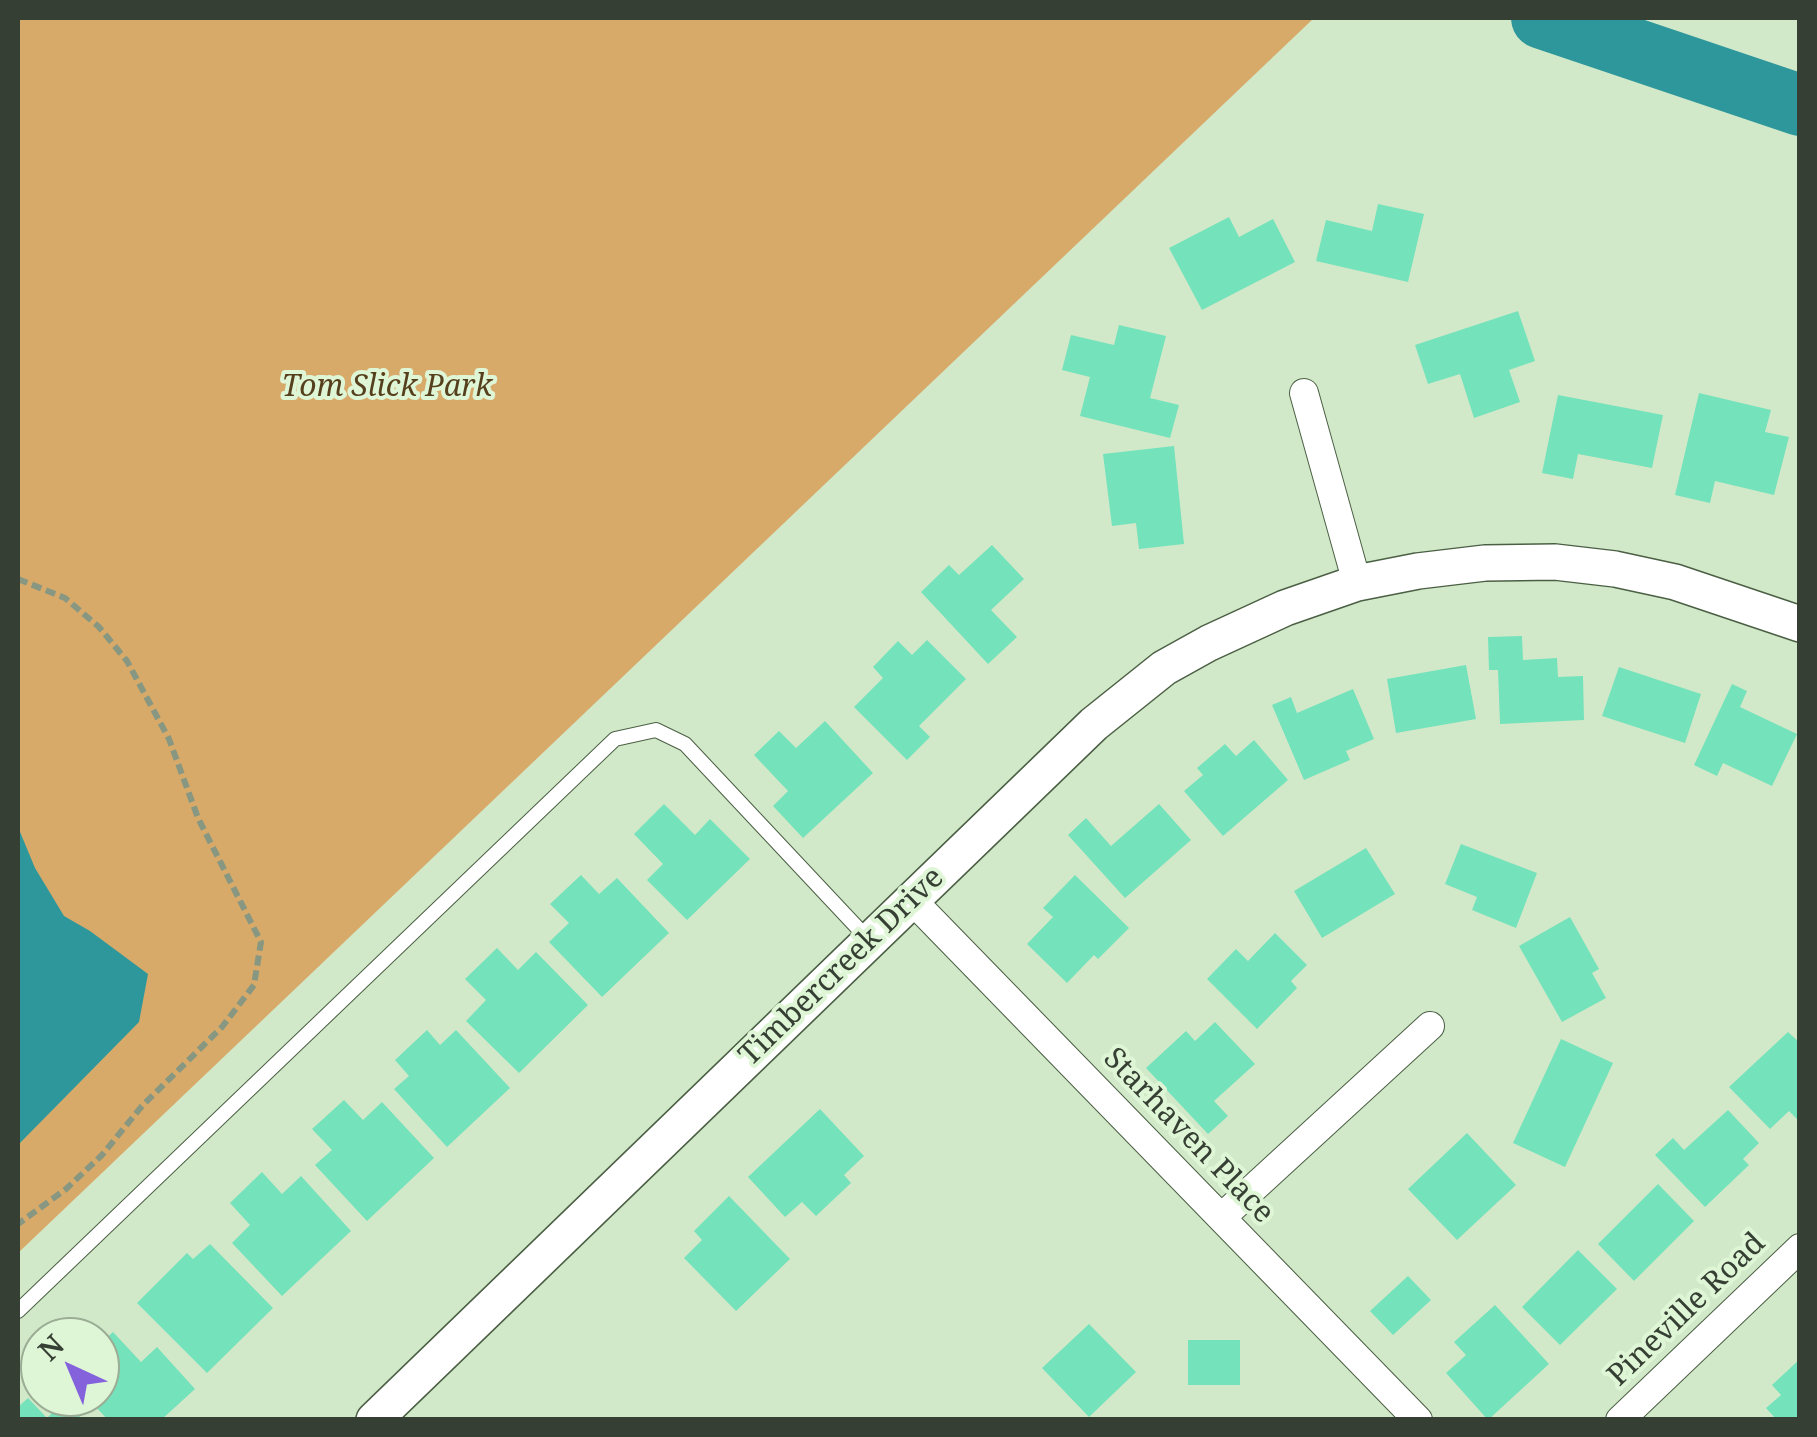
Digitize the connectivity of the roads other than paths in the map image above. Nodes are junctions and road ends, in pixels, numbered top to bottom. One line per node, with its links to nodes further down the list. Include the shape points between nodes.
1 (1304, 394): 2 (street)
2 (1357, 583): 3 (street, Timbercreek Drive, via 1485,563 1555,562 1675,582); 4 (street, Timbercreek Drive, via 1285,608 1164,668 1094,724)
3 (1800, 624)
4 (911, 899): 5 (street, Timbercreek Drive); 7 (street, Starhaven Place)
5 (869, 941): 9 (lane, via 685,744 656,730 615,739); 10 (street, Timbercreek Drive)
6 (1430, 1026): 7 (street)
7 (1222, 1218): 11 (street, Starhaven Place)
8 (1800, 1248): 12 (street, Pineville Road)
9 (18, 1311)
10 (389, 1415)
11 (1418, 1420)
12 (1620, 1420)

